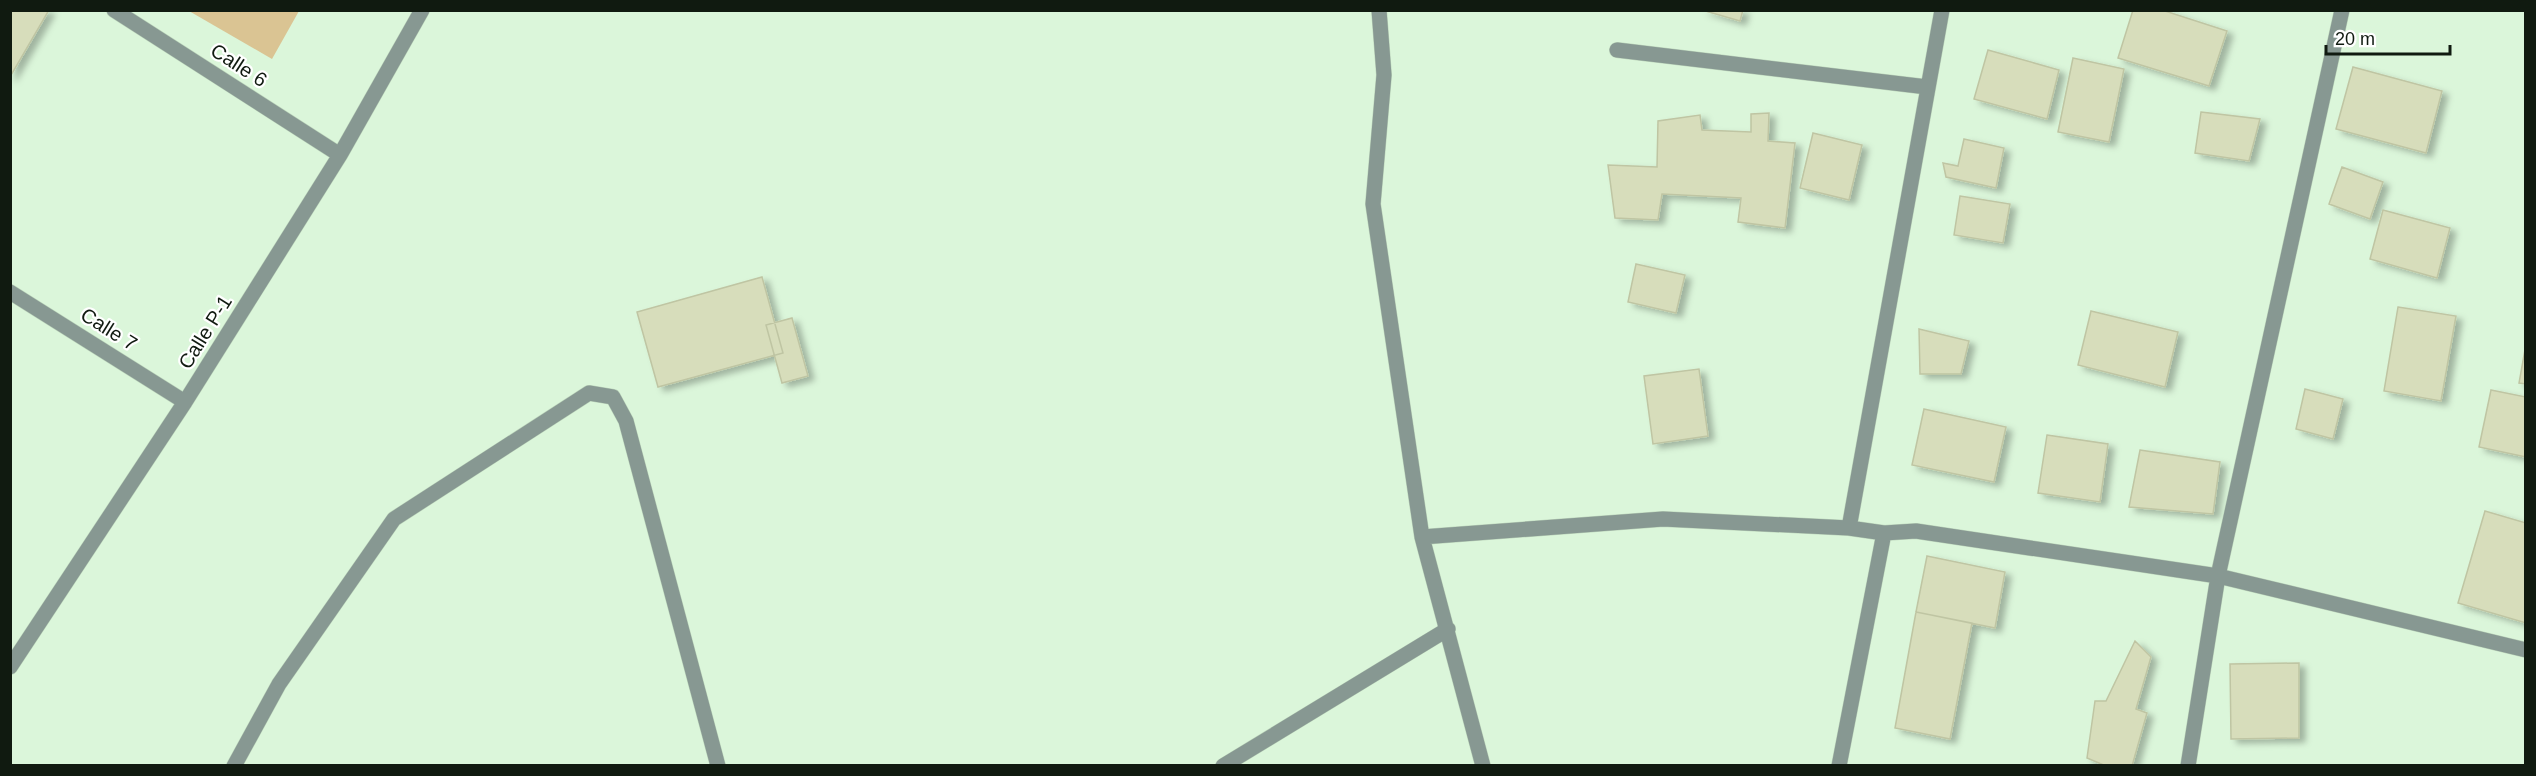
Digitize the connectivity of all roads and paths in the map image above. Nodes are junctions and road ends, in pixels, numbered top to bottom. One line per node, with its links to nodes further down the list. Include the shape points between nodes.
1 (114, 10): 8 (street, Calle 6)
2 (422, 10): 8 (street, Calle P-1)
3 (1379, 10): 13 (street, via 1384,75 1373,204)
4 (1942, 10): 7 (street)
5 (2342, 10): 14 (street)
6 (1617, 50): 7 (street)
7 (1927, 87): 11 (street)
8 (340, 155): 10 (street, Calle P-1)
9 (10, 292): 10 (street, Calle 7)
10 (185, 402): 17 (street, Calle P-1)
11 (1849, 528): 12 (street); 13 (street, via 1662,519)
12 (1884, 533): 14 (street, via 1916,531); 22 (street)
13 (1422, 537): 15 (street)
14 (2218, 576): 16 (street); 23 (street)
15 (1448, 629): 20 (street); 21 (street)
16 (2526, 650)
17 (11, 664)
18 (234, 765): 19 (street, via 279,684 394,519 589,393 613,397 626,421)
19 (718, 765)
20 (1223, 765)
21 (1483, 765)
22 (1839, 765)
23 (2188, 765)

